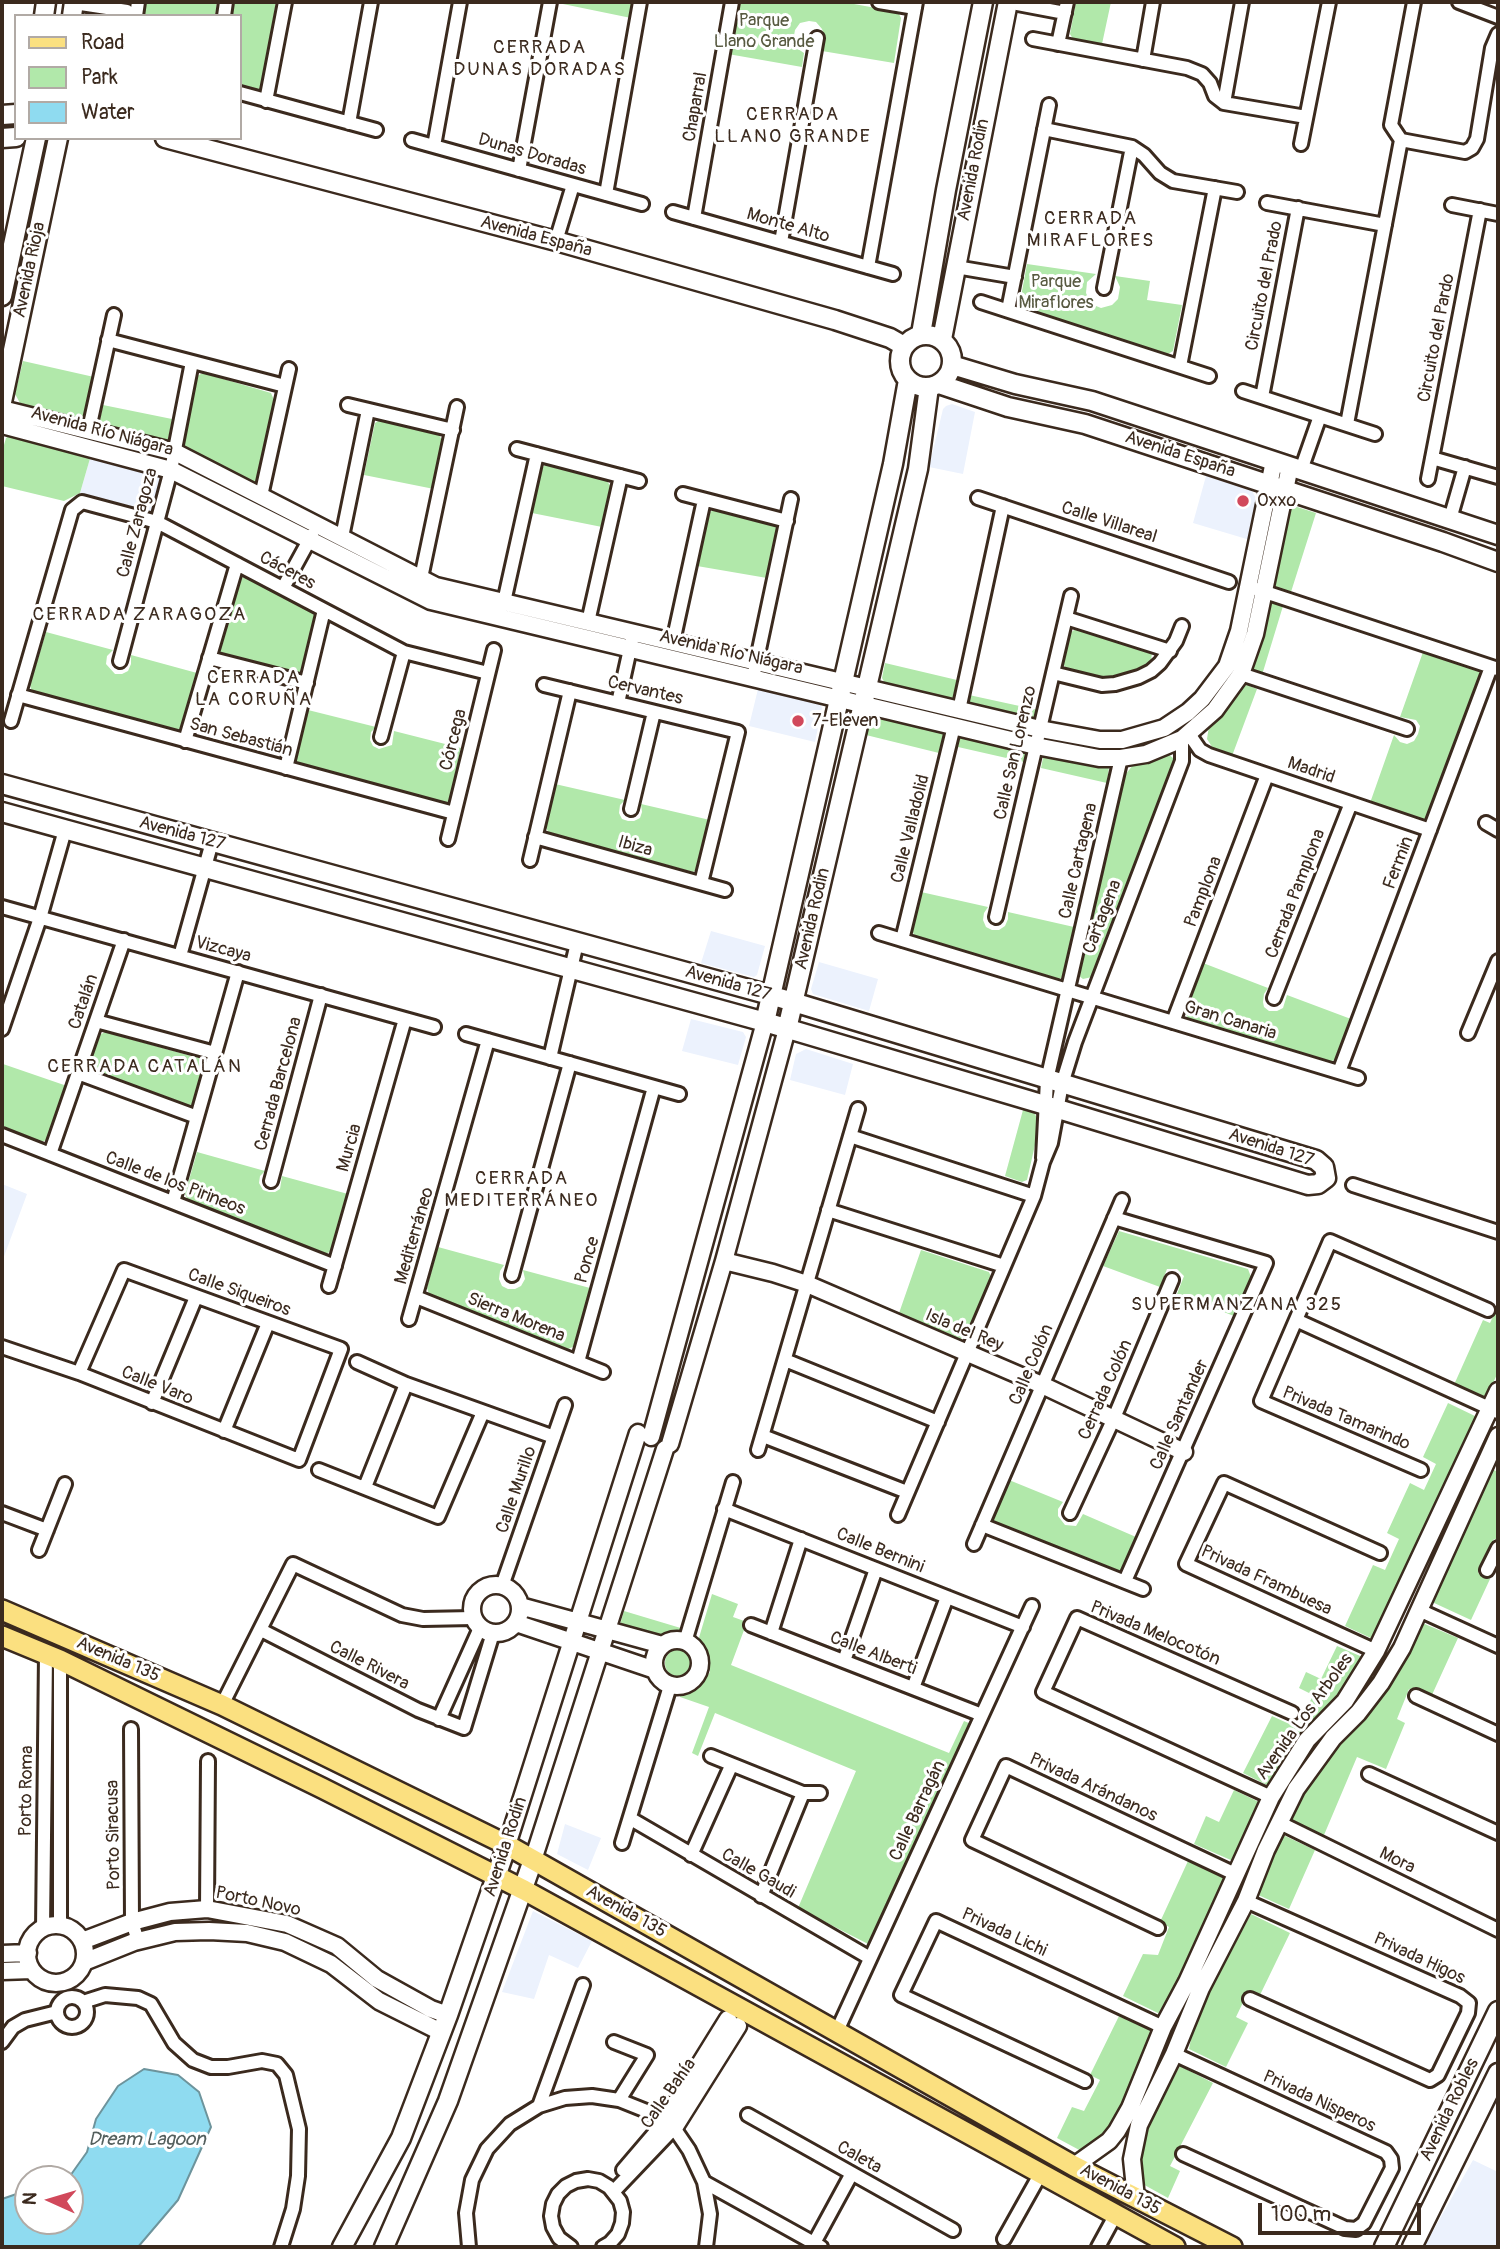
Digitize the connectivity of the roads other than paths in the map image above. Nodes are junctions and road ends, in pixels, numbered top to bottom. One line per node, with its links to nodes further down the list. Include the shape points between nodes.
1 (285, 2): 26 (street)
2 (371, 2): 30 (street)
3 (460, 2): 39 (street)
4 (550, 2): 41 (street)
5 (640, 2): 45 (street)
6 (732, 2): 53 (street, Chaparral)
7 (879, 2): 15 (street)
8 (983, 2): 68 (main road, Avenida Rodin)
9 (1007, 2): 17 (street); 58 (main road, Avenida Rodin)
10 (1153, 2): 24 (street)
11 (1242, 2): 27 (street)
12 (1329, 2): 29 (street)
13 (1414, 2): 37 (street, via 1391,125)
14 (1460, 2): 19 (street)
15 (915, 5): 57 (street)
16 (73, 7): 18 (street)
17 (1066, 7): 23 (street)
18 (129, 14)
19 (1498, 17)
20 (1498, 34): 37 (street, via 1472,148 1465,152)
21 (817, 38): 56 (street)
22 (1033, 39): 23 (street)
23 (1058, 44): 24 (street)
24 (1143, 60): 27 (street, via 1202,74)
25 (242, 94): 26 (street)
26 (266, 101): 30 (street)
27 (1224, 103): 29 (street)
28 (1049, 105): 32 (street)
29 (1306, 117): 38 (street)
30 (349, 123): 31 (street)
31 (376, 130)
32 (1044, 130): 40 (street); 60 (street)
33 (36, 140): 62 (main road, Avenida Rioja)
34 (58, 140): 65 (main road, Avenida Rioja)
35 (173, 140): 55 (main road, Avenida España)
36 (412, 140): 39 (street, Dunas Doradas)
37 (1401, 140): 54 (street)
38 (1301, 144)
39 (434, 146): 41 (street, Dunas Doradas)
40 (1132, 147): 43 (street, via 1173,181); 61 (street)
41 (519, 170): 42 (street, Dunas Doradas)
42 (573, 185): 45 (street, Dunas Doradas); 55 (street)
43 (1215, 188): 44 (street); 75 (street)
44 (1237, 192)
45 (606, 194): 47 (street, Dunas Doradas)
46 (1268, 203): 49 (street)
47 (642, 204)
48 (1452, 205): 50 (street)
49 (1298, 208): 54 (street, Circuito del Prado); 82 (street, Circuito del Prado)
50 (1480, 210): 52 (street); 97 (street, Circuito del Pardo)
51 (673, 212): 53 (street, Monte Alto)
52 (1498, 214)
53 (694, 218): 56 (street, Monte Alto)
54 (1385, 225): 89 (street)
55 (556, 241): 71 (main road, Avenida España, via 835,320)
56 (781, 242): 57 (street, Monte Alto)
57 (868, 267): 59 (street, Monte Alto)
58 (956, 267): 60 (street); 69 (main road, Avenida Rodin)
59 (893, 274)
60 (1015, 277): 66 (street)
61 (1104, 288)
62 (2, 296)
63 (2, 302): 65 (main road)
64 (981, 302): 66 (street)
65 (22, 305): 72 (main road, Avenida Rioja)
66 (1008, 310): 75 (street)
67 (114, 315): 70 (street)
68 (922, 334): 69 (main road); 71 (main road)
69 (942, 339): 74 (main road)
70 (108, 340): 73 (street); 91 (street)
71 (904, 346): 78 (main road, via 900,367)
72 (7, 353): 83 (main road, Avenida Rioja)
73 (192, 362): 80 (street); 95 (street, Calle Zaragoza)
74 (952, 365): 79 (main road); 98 (main road, Avenida España, via 1092,401)
75 (1180, 366): 77 (street)
76 (289, 369): 80 (street)
77 (1209, 376)
78 (908, 380): 79 (main road, Avenida España, via 922,387); 146 (main road, Avenida Rodin)
79 (934, 385): 105 (main road, Avenida España, via 1086,424); 148 (main road, Avenida Rodin)
80 (285, 386): 107 (street)
81 (1243, 391): 82 (street)
82 (1262, 397): 88 (street)
83 (2, 402)
84 (348, 405): 87 (street)
85 (457, 407): 92 (street)
86 (2, 409): 91 (street, Avenida Río Niágara)
87 (368, 410): 92 (street); 117 (street)
88 (1320, 416): 89 (street); 98 (street)
89 (1347, 424): 93 (street)
90 (2, 425): 100 (street, Avenida Río Niágara)
91 (89, 429): 95 (street, Avenida Río Niágara)
92 (453, 430): 121 (street)
93 (1376, 434)
94 (517, 449): 96 (street)
95 (174, 452): 100 (street, Calle Zaragoza); 107 (street, Avenida Río Niágara)
96 (537, 454): 101 (street); 126 (street)
97 (1432, 458): 99 (street); 103 (street, Circuito del Pardo)
98 (1289, 466): 105 (street, Avenida Río Niágara); 112 (main road, Avenida España)
99 (1465, 467): 102 (street); 112 (street)
100 (171, 470): 114 (street, Calle Zaragoza); 118 (street, Avenida Río Niágara)
101 (621, 476): 104 (street); 129 (street)
102 (1498, 477)
103 (1428, 479)
104 (639, 481)
105 (1277, 487): 119 (main road, Avenida España); 124 (street, Avenida Río Niágara)
106 (683, 494): 109 (street)
107 (261, 496): 115 (street, Avenida Río Niágara)
108 (978, 498): 111 (street, Calle Villareal)
109 (704, 499): 113 (street); 132 (street)
110 (791, 499): 113 (street)
111 (1003, 506): 122 (street, Calle Villareal); 150 (street)
112 (1450, 519): 116 (main road, Avenida España)
113 (787, 521): 139 (street)
114 (157, 522): 120 (street, Cáceres); 137 (street, Calle Zaragoza); 147 (street, Cáceres, via 82,502 72,510)
115 (317, 525): 117 (street, Avenida Río Niágara); 118 (street)
116 (1498, 536)
117 (342, 537): 121 (street, Avenida Río Niágara)
118 (309, 540): 123 (street); 131 (street, Avenida Río Niágara, via 431,601)
119 (1498, 562)
120 (237, 564): 123 (street, Cáceres); 136 (street)
121 (422, 578): 126 (street, Avenida Río Niágara, via 436,586)
122 (1229, 582)
123 (283, 588): 127 (street, Cáceres)
124 (1255, 589): 138 (street); 142 (street, Avenida Río Niágara, via 1255,634); 154 (street, Avenida Río Niágara, via 1227,666 1188,712 1164,727 1122,740)
125 (1071, 596): 128 (street, Calle San Lorenzo)
126 (504, 602): 129 (street, Avenida Río Niágara)
127 (324, 610): 135 (street, Cáceres); 143 (street)
128 (1066, 618): 134 (street); 141 (street, Calle San Lorenzo)
129 (588, 622): 131 (street, Avenida Río Niágara)
130 (1182, 626): 134 (street)
131 (632, 641): 132 (street, Avenida Río Niágara); 139 (street, Avenida Río Niágara); 149 (street)
132 (673, 642): 139 (street, Avenida Río Niágara)
133 (494, 650): 140 (street, Córcega)
134 (1170, 651): 141 (street, via 1151,671 1115,684)
135 (404, 652): 140 (street, Cáceres); 156 (street)
136 (209, 658): 143 (street); 158 (street)
137 (120, 661)
138 (1495, 668): 170 (street, Fermin)
139 (755, 670): 146 (street, Avenida Río Niágara)
140 (488, 673): 167 (street, Córcega)
141 (1053, 673): 154 (street, Calle San Lorenzo)
142 (1241, 674): 155 (street); 157 (street, Avenida Río Niágara, via 1215,710)
143 (307, 683): 161 (street)
144 (544, 685): 145 (street, Cervantes)
145 (570, 691): 149 (street, Cervantes); 172 (street)
146 (841, 691): 148 (street, Avenida Río Niágara); 193 (main road, Avenida Rodin)
147 (18, 695): 152 (street); 158 (street, San Sebastián)
148 (865, 696): 150 (street, Avenida Río Niágara); 153 (street, Avenida Río Niágara); 196 (main road, Avenida Rodin)
149 (618, 703): 151 (street, Cervantes)
150 (959, 710): 154 (street, Avenida Río Niágara)
151 (654, 712): 165 (street); 177 (street, Cervantes, via 738,732)
152 (11, 720)
153 (954, 726): 159 (street, Avenida Río Niágara); 184 (street, Calle Valladolid)
154 (1040, 729): 159 (street, Calle San Lorenzo)
155 (1407, 729)
156 (381, 737)
157 (1186, 737): 160 (street, Avenida Río Niágara, via 1146,754); 162 (street, Madrid, via 1209,755); 194 (street, Cartagena, via 1182,761)
158 (185, 741): 161 (street, San Sebastián)
159 (1036, 746): 160 (street, Avenida Río Niágara); 180 (street, Calle San Lorenzo)
160 (1121, 758): 189 (street, Calle Cartagena)
161 (286, 768): 167 (street, San Sebastián)
162 (1267, 775): 164 (street, Madrid); 200 (street, Pamplona)
163 (2, 784): 174 (main road, Avenida 127)
164 (1350, 803): 170 (street, Madrid); 195 (street, Cerrada Pamplona)
165 (631, 809)
166 (2, 812): 169 (main road, Avenida 127)
167 (454, 813): 173 (street, Córcega)
168 (1486, 823): 171 (street)
169 (65, 830): 176 (main road, Avenida 127); 181 (street)
170 (1430, 830): 210 (street, Fermin)
171 (1498, 830)
172 (536, 837): 175 (street); 177 (street, Ibiza)
173 (448, 839)
174 (212, 842): 176 (street); 185 (main road, Avenida 127)
175 (530, 860)
176 (204, 868): 186 (street); 188 (main road, Avenida 127)
177 (701, 883): 178 (street, Ibiza)
178 (726, 890)
179 (2, 907): 181 (street, Vizcaya)
180 (996, 917)
181 (40, 918): 183 (street, Vizcaya); 202 (street)
182 (878, 933): 184 (street)
183 (124, 940): 186 (street, Vizcaya); 198 (street, Catalán)
184 (902, 940): 191 (street)
185 (578, 943): 188 (street); 193 (main road, Avenida 127)
186 (180, 956): 190 (street, Vizcaya)
187 (1498, 961): 204 (street)
188 (572, 969): 199 (main road, Avenida 127); 208 (street)
189 (1071, 971): 191 (street, Cartagena)
190 (238, 972): 192 (street, Vizcaya); 207 (street)
191 (1067, 990): 194 (street, Gran Canaria); 213 (street, Cartagena)
192 (321, 995): 197 (street, Vizcaya); 222 (street, Cerrada Barcelona)
193 (770, 996): 196 (main road, Avenida 127); 199 (main road, Avenida Rodin)
194 (1092, 997): 200 (street, Gran Canaria); 213 (street, Cartagena)
195 (1274, 998)
196 (793, 1003): 203 (main road, Avenida Rodin); 213 (main road, Avenida 127)
197 (405, 1019): 201 (street, Vizcaya); 231 (street, Murcia)
198 (96, 1021): 207 (street); 211 (street, Catalán)
199 (765, 1022): 203 (main road, Avenida 127); 250 (street, Avenida Rodin)
200 (1173, 1022): 210 (street, Gran Canaria)
201 (434, 1027)
202 (2, 1029)
203 (787, 1029): 216 (main road, Avenida 127); 230 (street, Avenida Rodin)
204 (1468, 1033)
205 (466, 1034): 206 (street)
206 (488, 1040): 208 (street); 238 (street, Mediterráneo)
207 (215, 1053): 218 (street)
208 (550, 1058): 209 (street)
209 (570, 1063): 214 (street); 233 (street)
210 (1339, 1072): 212 (street, Gran Canaria)
211 (78, 1073): 218 (street); 221 (street, Catalán)
212 (1358, 1078)
213 (1055, 1082): 216 (street, Cartagena); 216 (main road, Avenida 127, via 1316,1160 1324,1167 1326,1178 1308,1185)
214 (654, 1087): 215 (street); 247 (street, Ponce)
215 (679, 1094)
216 (1051, 1107): 224 (street, Cartagena)
217 (858, 1109): 220 (street)
218 (197, 1117): 226 (street)
219 (2, 1135): 221 (street, Calle de los Pirineos)
220 (850, 1136): 224 (street); 227 (street)
221 (50, 1154): 226 (street, Calle de los Pirineos)
222 (271, 1181)
223 (1353, 1185): 229 (street)
224 (1034, 1196): 232 (street, Cartagena)
225 (1122, 1200): 228 (street, Calle Colón)
226 (173, 1202): 231 (street, Calle de los Pirineos)
227 (828, 1210): 232 (street); 235 (street)
228 (1114, 1219): 253 (street, Calle Colón); 266 (street, Calle Santander, via 1266,1263)
229 (1498, 1232)
230 (724, 1261): 235 (street, Isla del Rey); 251 (street, Avenida Rodin)
231 (335, 1266): 236 (street, Murcia)
232 (1004, 1266): 244 (street, Cartagena)
233 (512, 1275)
234 (1172, 1280): 259 (street, Cerrada Colón)
235 (807, 1284): 244 (street, Isla del Rey); 245 (street)
236 (329, 1286)
237 (196, 1297): 242 (street, Calle Siqueiros); 249 (street, Calle Siqueiros, via 124,1270); 255 (street)
238 (416, 1297): 240 (street, Mediterráneo); 247 (street, Sierra Morena)
239 (1488, 1310): 241 (street, Privada Tamarindo, via 1330,1241)
240 (409, 1319)
241 (1296, 1320): 257 (street); 270 (street, Privada Tamarindo, via 1261,1401)
242 (268, 1323): 261 (street); 268 (street, Calle Siqueiros, via 341,1349)
243 (2, 1347): 249 (street, Calle Varo)
244 (967, 1354): 253 (street, Isla del Rey); 260 (street, Cartagena)
245 (785, 1360): 260 (street); 262 (street)
246 (357, 1362): 252 (street)
247 (578, 1362): 248 (street, Sierra Morena)
248 (603, 1372)
249 (79, 1373): 255 (street, Calle Varo)
250 (668, 1375): 251 (street); 298 (street, Avenida Rodin)
251 (689, 1380): 304 (street, Avenida Rodin)
252 (406, 1384): 258 (street); 273 (street)
253 (1042, 1385): 259 (street, Isla del Rey); 279 (street, Calle Colón)
254 (1498, 1391): 257 (street, Avenida Los Arboles)
255 (152, 1403): 261 (street, Calle Varo)
256 (565, 1405): 264 (street, Calle Murillo)
257 (1494, 1410): 286 (street, Avenida Los Arboles)
258 (483, 1412): 264 (street); 273 (street, via 438,1517)
259 (1114, 1418): 266 (street, Isla del Rey); 277 (street, Cerrada Colón)
260 (938, 1422): 274 (street, Cartagena)
261 (224, 1431): 268 (street, Calle Varo)
262 (762, 1436): 265 (street); 274 (street)
263 (1498, 1436): 267 (street, Avenida Los Arboles)
264 (555, 1437): 291 (street, Calle Murillo)
265 (758, 1450)
266 (1184, 1451): 290 (street, Calle Santander)
267 (1494, 1456): 287 (street, Avenida Los Arboles)
268 (299, 1460)
269 (319, 1470): 273 (street)
270 (1422, 1471)
271 (733, 1482): 275 (street)
272 (65, 1484): 280 (street)
273 (365, 1488)
274 (907, 1492): 278 (street, Cartagena)
275 (724, 1508): 281 (street, Calle Bernini); 308 (street)
276 (2, 1513): 280 (street)
277 (1070, 1513)
278 (898, 1515)
279 (982, 1525): 282 (street, Calle Colón); 290 (street)
280 (47, 1530): 284 (street)
281 (802, 1539): 288 (street, Calle Bernini); 305 (street)
282 (974, 1544)
283 (1498, 1548): 289 (street)
284 (39, 1549)
285 (1380, 1553): 312 (street, Privada Frambuesa, via 1224,1483 1186,1564)
286 (1422, 1556): 287 (street); 312 (street, Avenida Los Arboles)
287 (1438, 1564): 296 (street, Avenida Los Arboles)
288 (876, 1569): 293 (street, Calle Bernini); 314 (street)
289 (1487, 1570)
290 (1125, 1581): 292 (street)
291 (502, 1586): 294 (street, via 515,1594); 301 (street, via 478,1592 472,1605)
292 (1143, 1589)
293 (947, 1597): 302 (street, Calle Bernini); 317 (street)
294 (520, 1606): 298 (street); 299 (street)
295 (1032, 1606): 302 (street, Calle Barragán)
296 (1419, 1610): 310 (street); 324 (street, Avenida Los Arboles, via 1402,1648)
297 (2, 1611): 322 (main road, Avenida 135)
298 (578, 1622): 304 (street); 307 (street, Avenida Rodin)
299 (516, 1623): 301 (street, via 507,1630); 307 (street)
300 (751, 1625): 305 (street, Calle Alberti)
301 (482, 1626): 303 (street, via 402,1615 293,1564); 326 (street); 326 (street, Calle Rivera, via 464,1728)
302 (1023, 1627): 325 (street, Calle Barragán)
303 (261, 1630): 322 (street); 326 (street, Calle Rivera)
304 (607, 1630): 309 (street); 311 (street, Avenida Rodin)
305 (771, 1633): 314 (street, Calle Alberti)
306 (2, 1636): 313 (main road, Avenida 135)
307 (572, 1642): 311 (street); 341 (street, Avenida Rodin)
308 (685, 1642): 309 (street); 316 (street, via 696,1652 699,1667 692,1681)
309 (662, 1645): 315 (street)
310 (1498, 1646)
311 (600, 1651): 315 (street); 344 (street, Avenida Rodin)
312 (1376, 1651): 321 (street, Avenida Los Arboles)
313 (53, 1657): 318 (street, Porto Roma); 319 (street, Porto Roma); 346 (main road, Avenida 135)
314 (844, 1661): 317 (street, Calle Alberti)
315 (654, 1670): 316 (street)
316 (670, 1686): 336 (street)
317 (913, 1688): 325 (street, Calle Alberti)
318 (45, 1694): 319 (street); 354 (street, Porto Roma)
319 (60, 1695): 352 (street, Porto Roma)
320 (1416, 1696): 328 (street)
321 (1345, 1701): 324 (street); 335 (street, Avenida Los Arboles, via 1307,1740)
322 (222, 1705): 341 (main road, Avenida 135)
323 (1293, 1713): 335 (street, Privada Melocotón, via 1077,1618 1043,1692)
324 (1358, 1713): 337 (street, Avenida Los Arboles, via 1315,1761)
325 (982, 1715): 360 (street, Calle Barragán)
326 (439, 1719)
327 (131, 1729): 351 (street, Porto Siracusa)
328 (1498, 1734)
329 (711, 1756): 331 (street)
330 (208, 1761): 350 (street)
331 (731, 1766): 333 (street); 343 (street)
332 (1369, 1773): 338 (street)
333 (803, 1793): 334 (street); 348 (street)
334 (820, 1793)
335 (1270, 1797): 339 (street, Avenida Los Arboles)
336 (631, 1819): 340 (street); 343 (street, Calle Gaudi)
337 (1280, 1823): 342 (street, Avenida Los Arboles); 355 (street, Mora)
338 (1498, 1833)
339 (1250, 1842): 342 (street); 345 (street, Avenida Los Arboles)
340 (622, 1843)
341 (507, 1845): 344 (main road, Avenida 135); 346 (main road, Avenida Rodin)
342 (1266, 1850): 349 (street, Avenida Los Arboles)
343 (691, 1855): 348 (street, Calle Gaudi)
344 (533, 1860): 347 (main road, Avenida Rodin); 371 (main road, Avenida 135)
345 (1235, 1874): 353 (street, Privada Arándanos, via 1006,1766 972,1840); 365 (street, Avenida Los Arboles)
346 (497, 1877): 347 (main road, Avenida 135); 372 (main road, Avenida Rodin)
347 (523, 1890): 370 (main road, Avenida 135); 401 (main road, Avenida Rodin, via 448,2101)
348 (761, 1896): 360 (street, Calle Gaudi)
349 (1247, 1901): 365 (street, Avenida Los Arboles); 366 (street, Privada Higos, via 1469,2003 1438,2075 1430,2080)
350 (207, 1909): 351 (street, Porto Novo); 372 (street, Porto Novo, via 287,1924 337,1946)
351 (132, 1922): 356 (street, Porto Novo); 357 (street, Porto Siracusa)
352 (60, 1925): 354 (street); 356 (street)
353 (1158, 1928)
354 (43, 1929): 358 (street)
355 (1498, 1930)
356 (82, 1941): 361 (street)
357 (138, 1941): 361 (street, Porto Novo); 372 (street, Porto Novo, via 175,1932 209,1931 285,1942 331,1964 379,2001)
358 (27, 1953): 359 (street); 362 (street)
359 (2, 1954)
360 (870, 1958): 375 (street, Calle Barragán)
361 (84, 1962): 362 (street, via 74,1978 65,1982 46,1982)
362 (32, 1970): 363 (street)
363 (2, 1971)
364 (583, 1985): 382 (street)
365 (1194, 1985): 373 (street, Avenida Los Arboles); 378 (street, Avenida Los Arboles)
366 (1250, 2000)
367 (83, 2002): 369 (street, via 69,1997); 369 (street, via 87,2016 77,2027 63,2025); 399 (street, via 105,1995 138,1998 151,2004 174,2043 193,2060 211,2067 262,2061 277,2064 286,2075 299,2129 298,2176)
368 (1498, 2011): 408 (main road, Avenida Robles)
369 (57, 2012): 376 (street, via 25,2020)
370 (737, 2016): 374 (main road, Avenida 135); 385 (street, Calle Bahía)
371 (817, 2020): 374 (main road, via 806,2032); 375 (main road, Avenida 135)
372 (445, 2024): 400 (main road, Avenida Rodin, via 401,2138)
373 (1163, 2027): 380 (street, Privada Lichi, via 936,1921 901,1995); 384 (street, Avenida Los Arboles)
374 (780, 2030): 388 (main road, Avenida 135)
375 (837, 2031): 387 (main road, Avenida 135)
376 (2, 2042)
377 (614, 2042): 381 (street, via 648,2055)
378 (1174, 2054): 384 (street, Avenida Los Arboles); 386 (street, Privada Nisperos, via 1386,2152 1392,2168 1364,2223 1356,2229)
379 (1498, 2073): 409 (main road, Avenida Robles)
380 (1085, 2081)
381 (619, 2100): 382 (street, via 565,2098); 385 (street)
382 (539, 2106): 402 (street, via 510,2124 487,2149 472,2180 466,2213)
383 (748, 2115): 389 (street, Caleta)
384 (1131, 2121): 387 (street, Avenida Los Arboles); 392 (street, Avenida Los Arboles)
385 (668, 2125): 390 (street, via 689,2150); 391 (street, Calle Bahía)
386 (1183, 2154)
387 (1074, 2166): 392 (main road, Avenida 135)
388 (1041, 2173): 393 (main road, Avenida 135); 396 (street)
389 (851, 2175): 395 (street, Caleta); 397 (street)
390 (704, 2182): 397 (street); 405 (street, via 710,2214)
391 (611, 2189): 403 (street, via 588,2179 576,2181 558,2194 551,2216 553,2227); 404 (street, via 620,2201 622,2224)
392 (1136, 2198): 394 (main road, Avenida 135)
393 (1116, 2214): 398 (main road, Avenida 135); 406 (street)
394 (1180, 2222): 398 (street); 407 (main road, Avenida 135)
395 (953, 2230)
396 (1004, 2239)
397 (817, 2245)
398 (1167, 2245)
399 (281, 2247)
400 (342, 2247)
401 (384, 2247)
402 (469, 2247)
403 (571, 2247)
404 (603, 2247)
405 (706, 2247)
406 (1098, 2247)
407 (1232, 2247)
408 (1384, 2247)
409 (1412, 2247)

